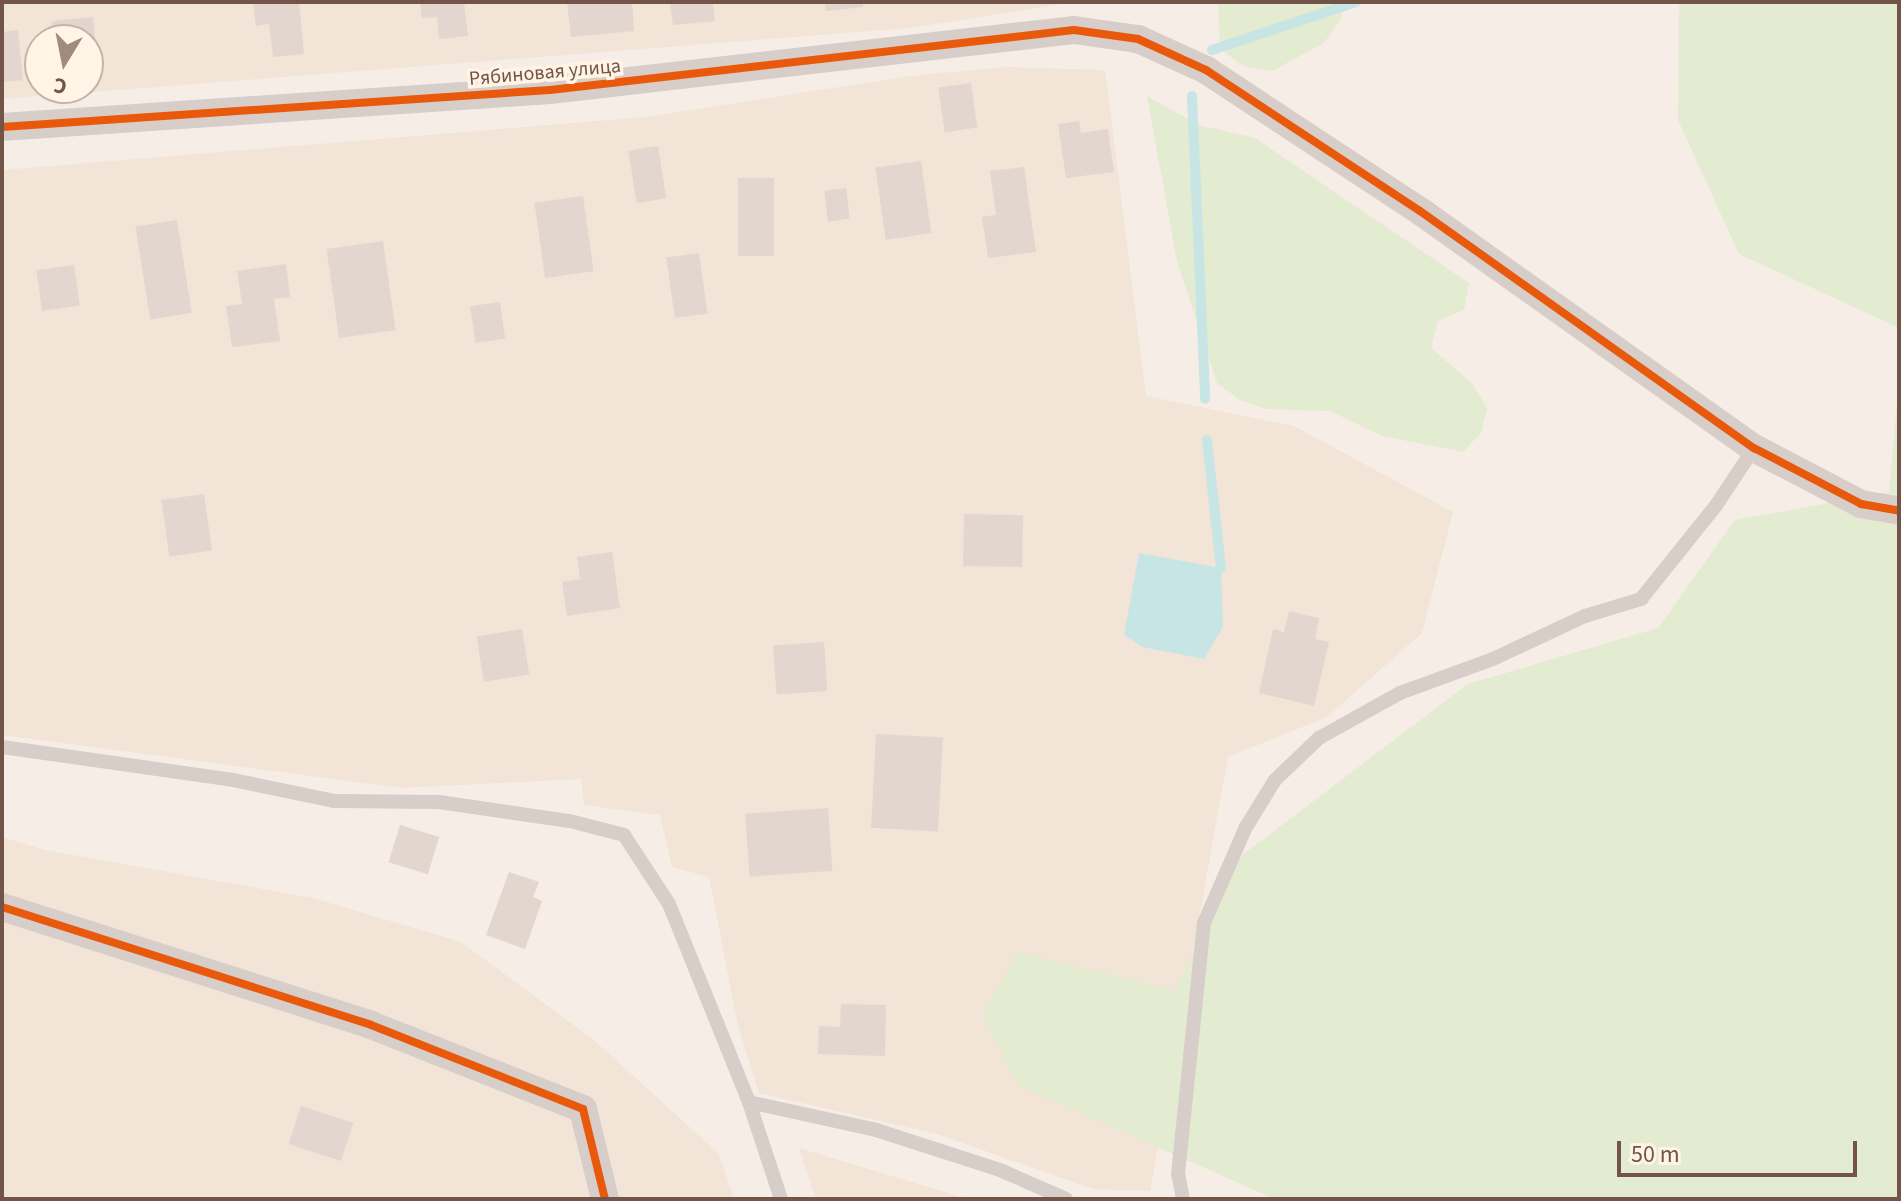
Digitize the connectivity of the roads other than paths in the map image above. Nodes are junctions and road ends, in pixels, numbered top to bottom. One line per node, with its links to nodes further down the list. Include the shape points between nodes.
1 (2, 127): 2 (street, Рябиновая улица, via 550,90 1090,30 1138,39 1206,70 1420,211)
2 (1754, 448): 3 (street, Рябиновая улица, via 1861,504); 10 (lane, via 1641,599 1585,616 1493,659 1400,693 1319,738 1275,780 1246,827 1204,923 1178,1174)
3 (1899, 511)
4 (2, 747): 6 (lane, via 233,780 334,801 454,804 570,821 624,835 669,904)
5 (2, 907): 7 (street, via 371,1025 583,1109)
6 (749, 1102): 8 (lane); 9 (lane, via 876,1130 1000,1170)
7 (605, 1199)
8 (781, 1199)
9 (1066, 1199)
10 (1183, 1199)

